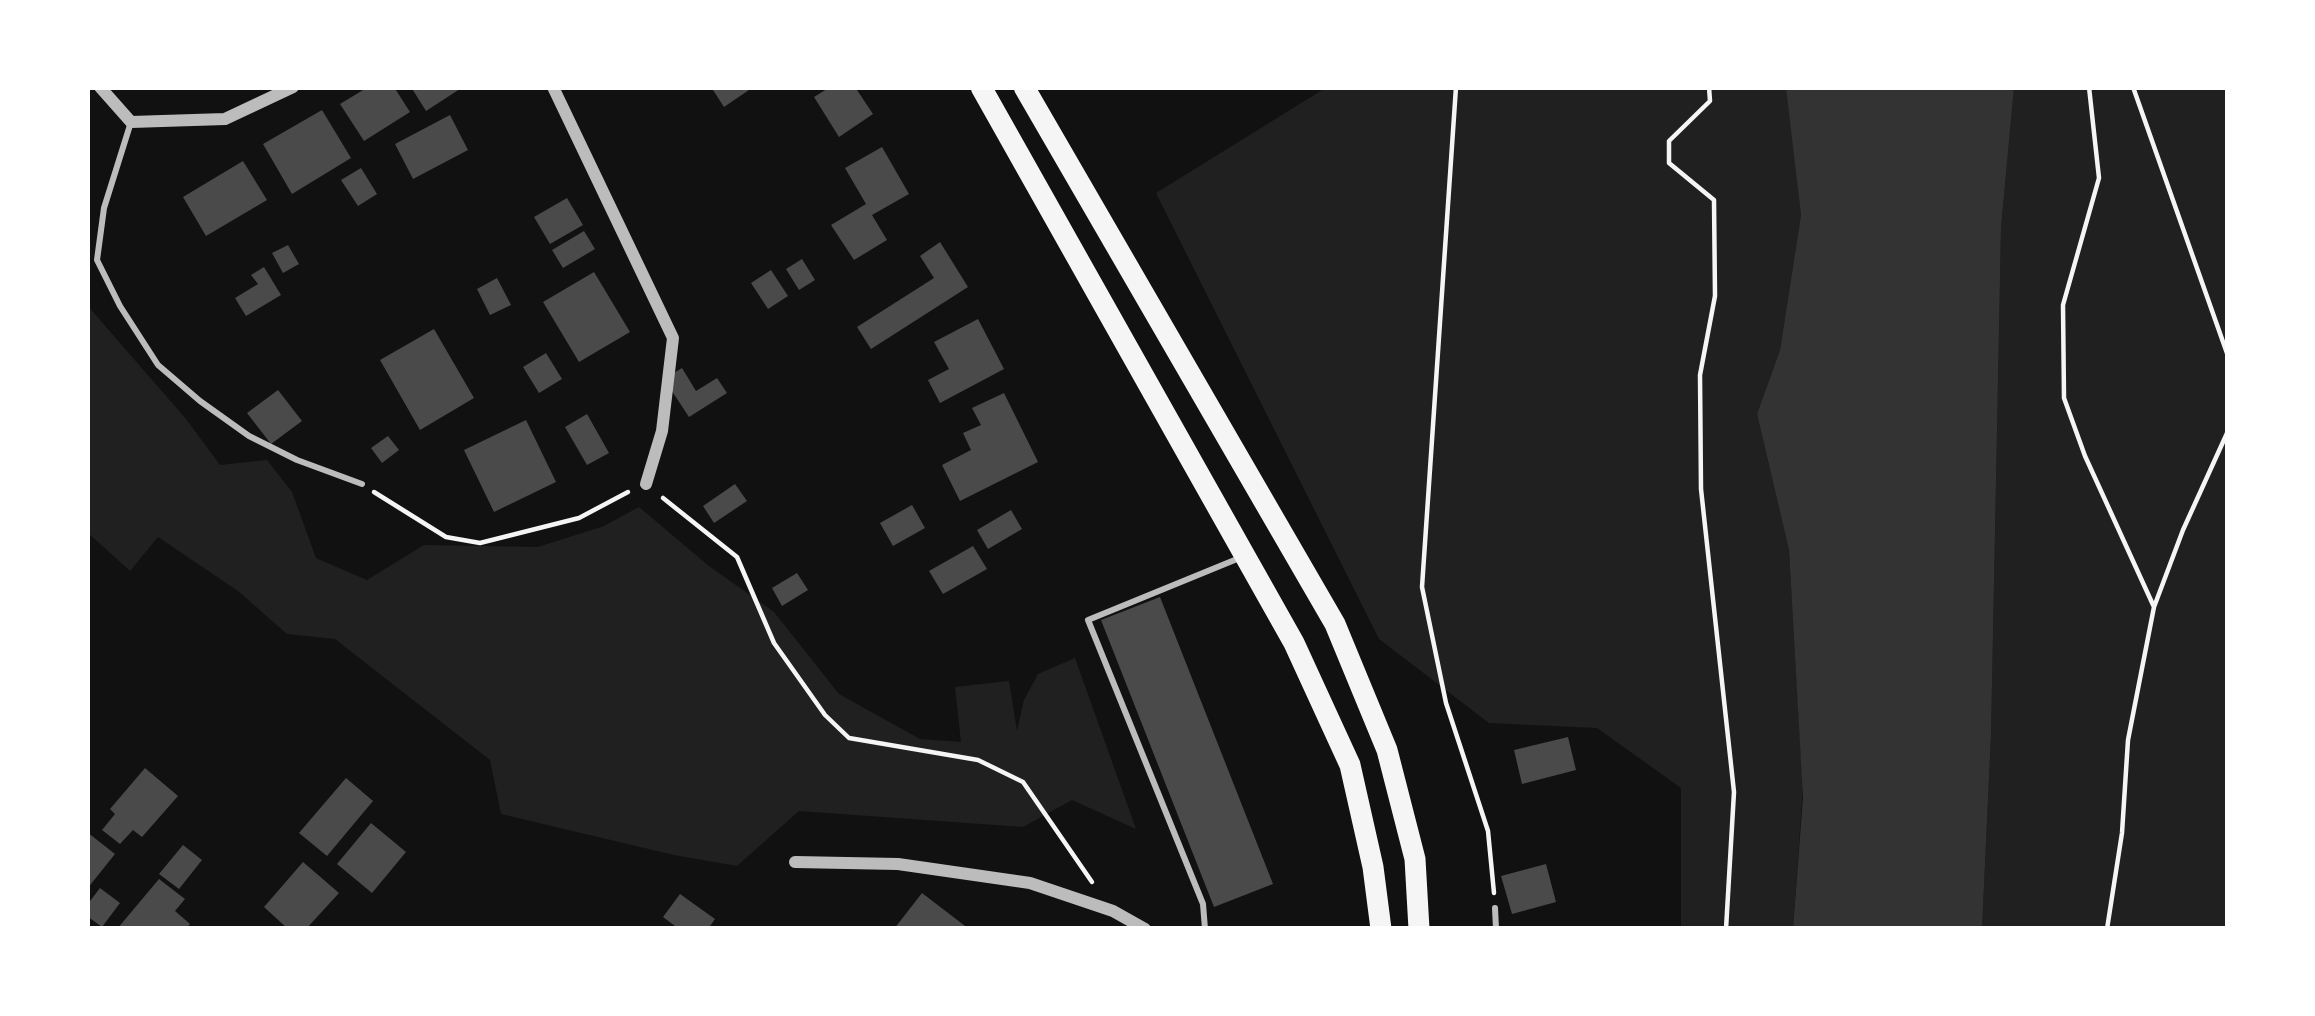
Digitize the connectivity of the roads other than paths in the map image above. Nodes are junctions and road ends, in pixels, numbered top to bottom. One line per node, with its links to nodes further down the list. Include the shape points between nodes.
1 (100, 87): 6 (street)
2 (292, 87): 6 (street, via 225,119)
3 (553, 87): 8 (street, via 673,338 662,431)
4 (981, 87): 9 (main road)
5 (1024, 87): 15 (main road, via 1335,624 1387,751 1414,859)
6 (130, 122): 7 (lane, via 97,260 120,306 158,365 200,401 249,436)
7 (362, 484)
8 (646, 484)
9 (1245, 556): 13 (lane, via 1088,620 1203,904); 14 (main road, via 1350,765)
10 (795, 862): 12 (street, via 898,864 1030,883)
11 (1496, 908): 16 (lane)
12 (1145, 929)
13 (1205, 929)
14 (1381, 929)
15 (1419, 929)
16 (1496, 929)

